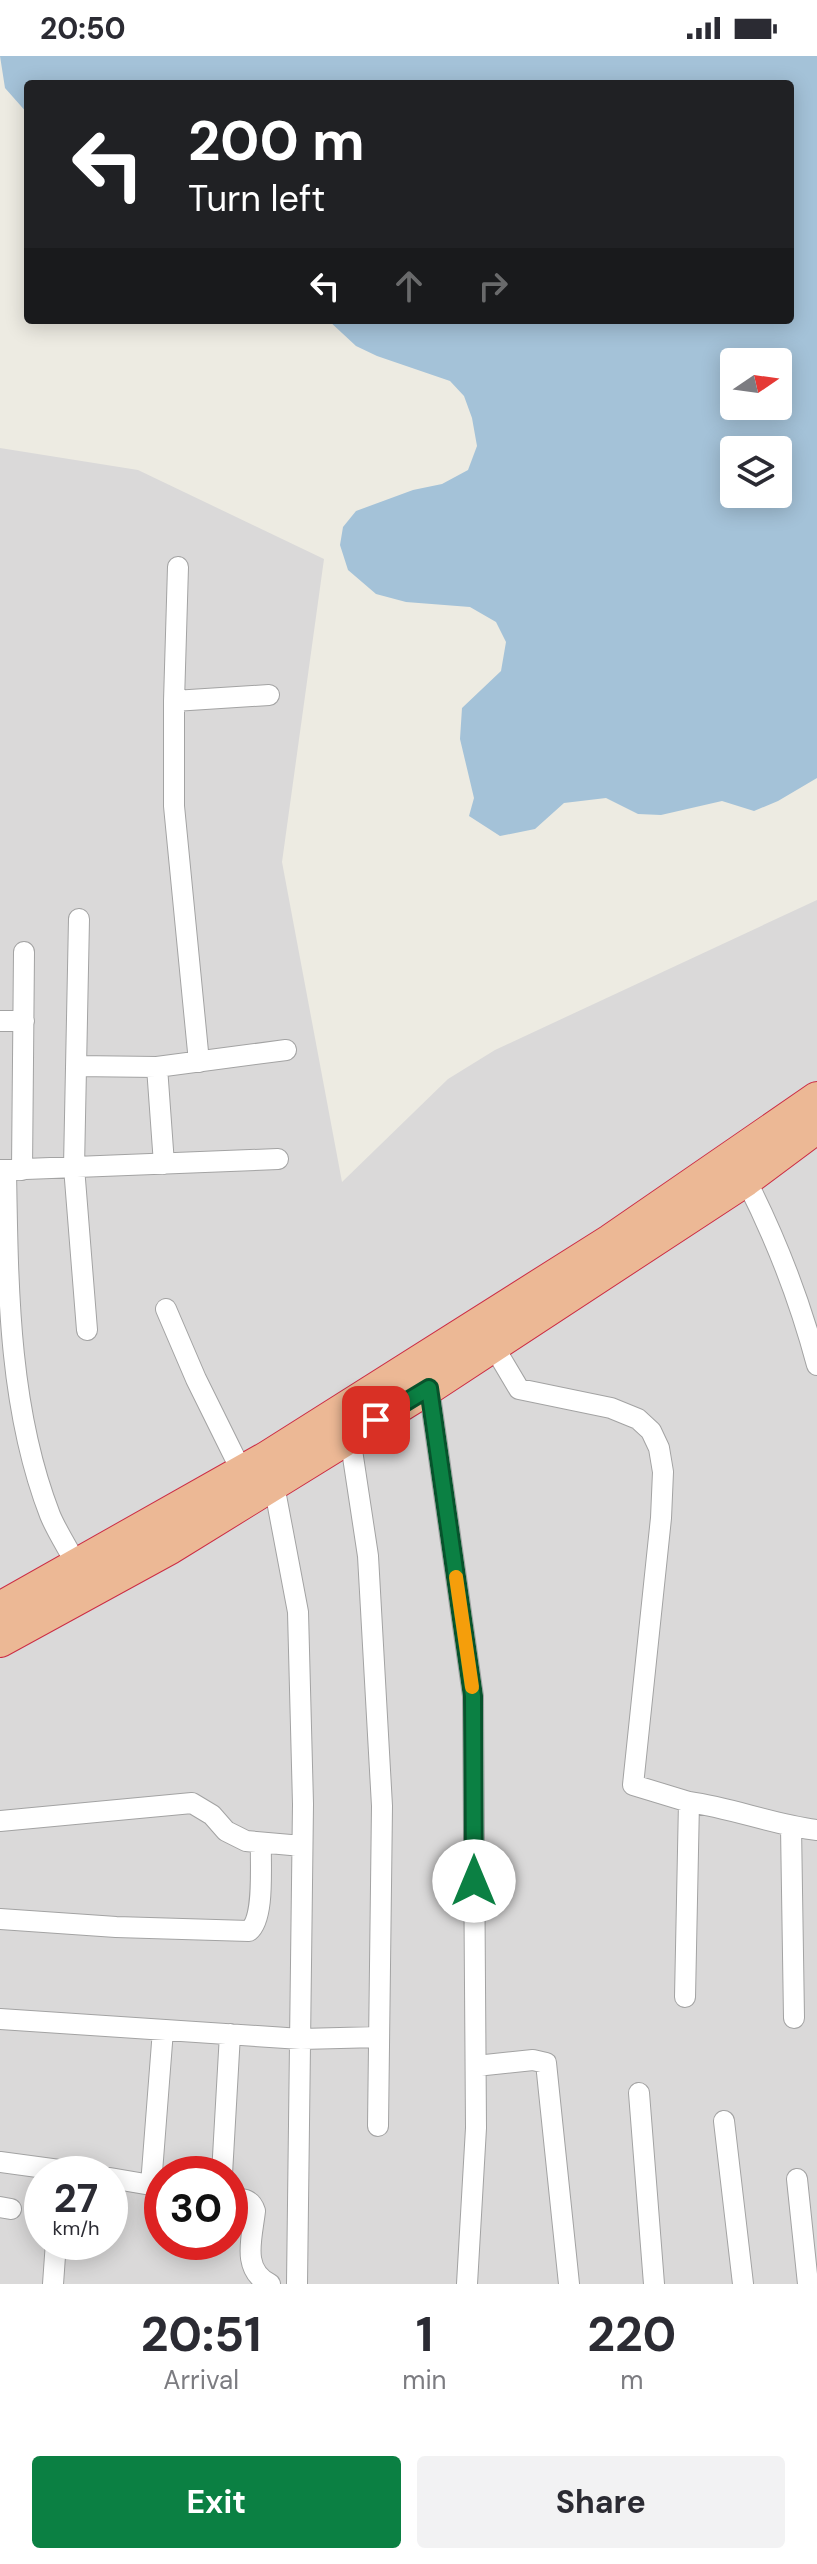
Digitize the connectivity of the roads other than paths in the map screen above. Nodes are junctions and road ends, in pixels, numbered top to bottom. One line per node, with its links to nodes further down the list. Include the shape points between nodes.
1 (178, 567): 3 (street)
2 (269, 695): 3 (street)
3 (174, 701): 9 (street, via 174,806)
4 (79, 919): 10 (street)
5 (24, 952): 7 (street)
6 (0, 1021): 7 (street)
7 (24, 1021): 17 (street)
8 (286, 1050): 9 (street)
9 (199, 1062): 11 (street)
10 (76, 1066): 11 (street); 16 (street)
11 (157, 1067): 15 (street)
12 (817, 1098): 25 (highway, via 611,1240)
13 (817, 1127): 18 (highway)
14 (278, 1159): 15 (street)
15 (164, 1164): 16 (street)
16 (74, 1167): 17 (street); 20 (street)
17 (9, 1170): 27 (street, via 12,1331 22,1415 37,1477)
18 (746, 1180): 21 (highway); 22 (street, via 809,1332)
19 (166, 1309): 25 (street)
20 (87, 1330)
21 (494, 1347): 23 (highway); 30 (street, via 519,1389 611,1408 638,1419 659,1448 661,1518 633,1785)
22 (817, 1365)
23 (429, 1388): 24 (highway); 44 (street, via 473,1696)
24 (350, 1437): 26 (highway); 42 (street, via 368,1556 382,1806)
25 (242, 1472): 27 (highway)
26 (274, 1485): 27 (highway, via 170,1548); 35 (street, via 298,1612)
27 (74, 1577): 28 (highway); 29 (highway)
28 (0, 1608)
29 (0, 1641)
30 (689, 1802): 32 (street); 37 (street)
31 (0, 1821): 34 (street, via 192,1803 226,1831)
32 (791, 1827): 33 (street); 38 (street)
33 (817, 1830)
34 (261, 1844): 35 (street); 36 (street, via 259,1912 249,1931)
35 (302, 1846): 43 (street)
36 (0, 1919)
37 (685, 1997)
38 (794, 2018)
39 (0, 2019): 40 (street)
40 (163, 2030): 41 (street); 48 (street)
41 (230, 2034): 43 (street); 49 (street)
42 (379, 2037): 43 (street); 47 (street)
43 (301, 2039): 57 (street)
44 (476, 2066): 58 (street); 59 (street, via 546,2063)
45 (639, 2093): 60 (street)
46 (724, 2121): 61 (street)
47 (378, 2126)
48 (157, 2156)
49 (223, 2156)
50 (0, 2162): 51 (street)
51 (24, 2166)
52 (797, 2179): 62 (street)
53 (248, 2200): 56 (street, via 255,2211 250,2262 256,2275)
54 (55, 2260): 55 (street)
55 (53, 2284)
56 (270, 2284)
57 (297, 2284)
58 (467, 2284)
59 (569, 2284)
60 (654, 2284)
61 (743, 2284)
62 (808, 2284)

